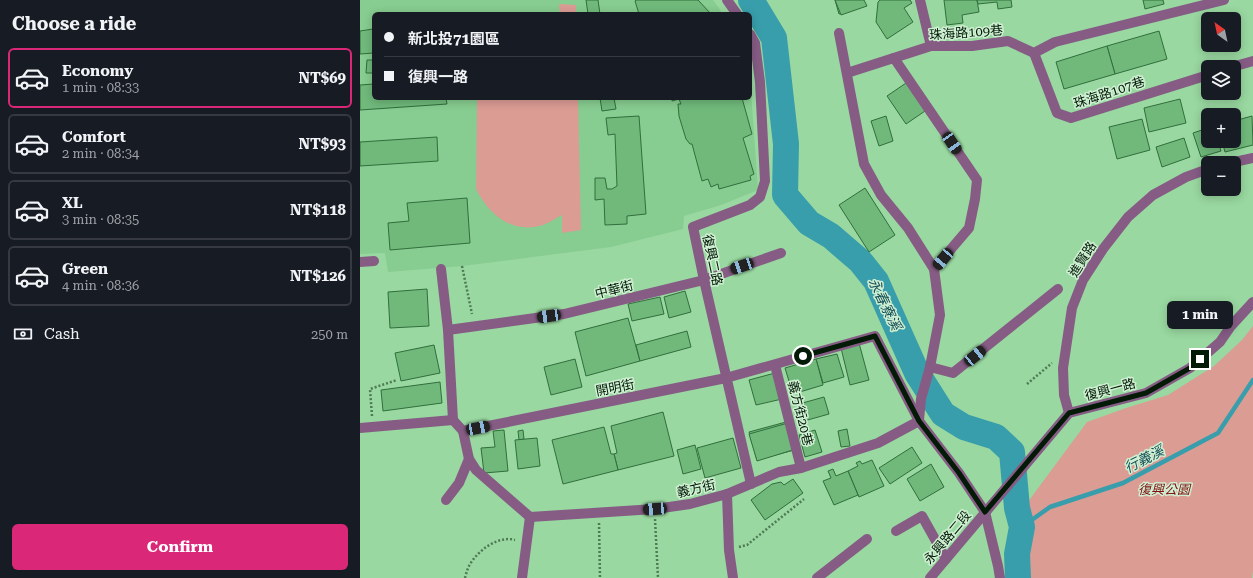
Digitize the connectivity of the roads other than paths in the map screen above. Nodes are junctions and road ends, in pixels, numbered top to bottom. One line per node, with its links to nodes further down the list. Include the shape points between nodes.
1 (727, 0): 4 (street)
2 (920, 0): 7 (street)
3 (1224, 0): 8 (street, via 1055,42)
4 (736, 12)
5 (839, 33): 12 (street)
6 (752, 38): 22 (street, 復興二路, via 760,82 765,181 760,197 750,205 693,227)
7 (930, 46): 8 (street, 珠海路109巷, via 972,46 1008,41); 9 (street, 珠海路109巷)
8 (1034, 53): 13 (street, 珠海路107巷, via 1057,113 1071,118)
9 (894, 58): 12 (street, 珠海路109巷); 21 (street, via 977,180 969,228)
10 (1253, 61): 11 (street)
11 (1241, 64)
12 (847, 73): 21 (street, via 864,164 881,195 908,228)
13 (1201, 77)
14 (1253, 158): 15 (street)
15 (1241, 161)
16 (1201, 172): 29 (street, 進賢路, via 1153,195 1128,217 1083,280 1072,308 1063,368 1064,395)
17 (781, 253): 22 (street, 中華街)
18 (374, 261): 19 (street)
19 (360, 262)
20 (441, 269): 25 (street)
21 (934, 269): 27 (street, via 940,315)
22 (704, 280): 25 (street, 中華街, via 564,314); 28 (street, 復興二路)
23 (1058, 289): 27 (street, via 953,373)
24 (1253, 302): 29 (street, 復興一路, via 1220,342 1184,371 1146,393)
25 (448, 330): 30 (street)
26 (775, 364): 28 (street, 開明街); 31 (street, 開明街, via 875,336); 35 (street, 義方街20巷)
27 (930, 368): 31 (street, via 921,399)
28 (726, 378): 33 (street, 開明街); 36 (street, 復興二路)
29 (1069, 413): 39 (street)
30 (453, 420): 32 (street); 33 (street)
31 (919, 421): 35 (street, 義方街, via 878,443); 39 (street)
32 (360, 428)
33 (463, 431): 34 (street)
34 (469, 459): 38 (street, via 459,483); 40 (street, via 476,470)
35 (802, 468): 36 (street, 義方街, via 779,472)
36 (751, 484): 37 (street, 義方街)
37 (726, 494): 40 (street, 義方街, via 690,504 655,509); 45 (street)
38 (446, 500)
39 (985, 512): 43 (street, 永興路二段); 48 (street)
40 (530, 517): 44 (street)
41 (896, 530): 43 (street, via 922,516)
42 (867, 539): 46 (street)
43 (946, 558): 47 (street, 永興路二段)
44 (522, 578)
45 (733, 578)
46 (816, 578)
47 (930, 578)
48 (1000, 578)

